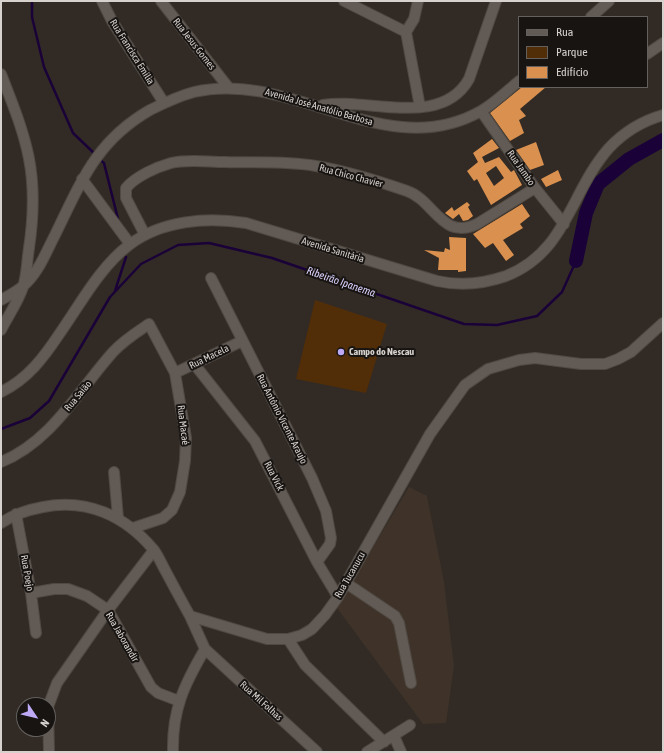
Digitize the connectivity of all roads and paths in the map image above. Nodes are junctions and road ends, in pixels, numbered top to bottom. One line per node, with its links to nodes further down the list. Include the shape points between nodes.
1 (102, 1): 14 (street, Rua Francisca Emília)
2 (161, 1): 13 (street, Rua Jesus Gomes)
3 (344, 1): 8 (street)
4 (418, 1): 8 (street, via 414,19)
5 (496, 1): 16 (street, via 466,84 452,98)
6 (609, 1): 7 (street)
7 (592, 16)
8 (406, 32): 16 (street)
9 (663, 43): 10 (street)
10 (648, 53)
11 (1, 74): 25 (street, via 26,140 34,183 32,224)
12 (518, 82): 17 (street, Avenida José Anatólio Barbosa)
13 (228, 88): 14 (street, Avenida José Anatólio Barbosa, via 192,93); 15 (street, Avenida José Anatólio Barbosa, via 275,94)
14 (164, 103): 19 (street, Avenida José Anatólio Barbosa, via 125,126 101,151)
15 (319, 106): 16 (street, via 340,104); 17 (street, Avenida José Anatólio Barbosa, via 373,123 402,128 434,126)
16 (420, 107)
17 (481, 111): 20 (street, Rua Jambo)
18 (663, 115): 21 (street, Avenida Sanitária, via 630,131 608,150)
19 (82, 179): 23 (street); 25 (street, via 42,260)
20 (535, 188): 21 (street, Rua Jambo); 22 (street, Rua Chico Chavier, via 478,224 460,228 444,223 420,199 408,192 317,166 285,163 180,162 162,166 128,185 125,194)
21 (564, 224): 22 (street, Avenida Sanitária, via 554,240 527,265 492,281 468,284 444,283 425,278 246,223 205,220 188,222)
22 (144, 236): 23 (street, Avenida Sanitária)
23 (130, 244): 33 (street, Avenida Sanitária, via 99,276 29,374)
24 (211, 278): 30 (street, Rua Antônio Vicente Araujo)
25 (23, 286): 26 (street); 29 (street)
26 (1, 300)
27 (663, 323): 42 (street, Rua Tucanucu, via 631,352 605,364 581,364 535,358 504,363 477,375 450,403 430,434)
28 (150, 324): 32 (street, Rua Macaé); 34 (street, Rua Saião, via 113,352 44,433)
29 (1, 330)
30 (242, 341): 31 (street, Rua Macela); 41 (street, Rua Antônio Vicente Araujo, via 312,478 326,512 331,541)
31 (194, 365): 32 (street, Rua Macela); 41 (street, Rua Vick, via 255,441)
32 (175, 373): 39 (street, Rua Macaé, via 186,438 180,492 175,506 166,516)
33 (1, 392)
34 (1, 462)
35 (114, 472): 37 (street)
36 (16, 514): 37 (street, via 69,504 91,507); 38 (street); 43 (street, Rua Poejo)
37 (118, 518): 39 (street)
38 (1, 523)
39 (133, 528): 40 (street)
40 (154, 550): 45 (street); 46 (street)
41 (317, 562): 44 (street, Rua Vick)
42 (346, 583): 44 (street, Rua Tucanucu); 50 (street, via 396,616 400,623)
43 (31, 593): 45 (street, Rua Jaborandir, via 68,589 87,596); 47 (street, Rua Poejo)
44 (338, 596): 48 (street, Rua Tucanucu, via 312,629)
45 (108, 610): 51 (street, Rua Jaborandir, via 151,687 158,693); 55 (street, via 57,683 48,707)
46 (190, 616): 48 (street, Rua Tucanucu, via 267,639); 49 (street)
47 (36, 633)
48 (288, 639): 54 (street, via 305,666)
49 (204, 649): 51 (street); 57 (street, Rua Mil Folhas)
50 (410, 683)
51 (179, 701): 56 (street)
52 (410, 725): 53 (street)
53 (394, 736): 54 (street); 59 (street)
54 (384, 742): 58 (street)
55 (49, 752)
56 (173, 752)
57 (318, 752)
58 (367, 752)
59 (401, 752)

